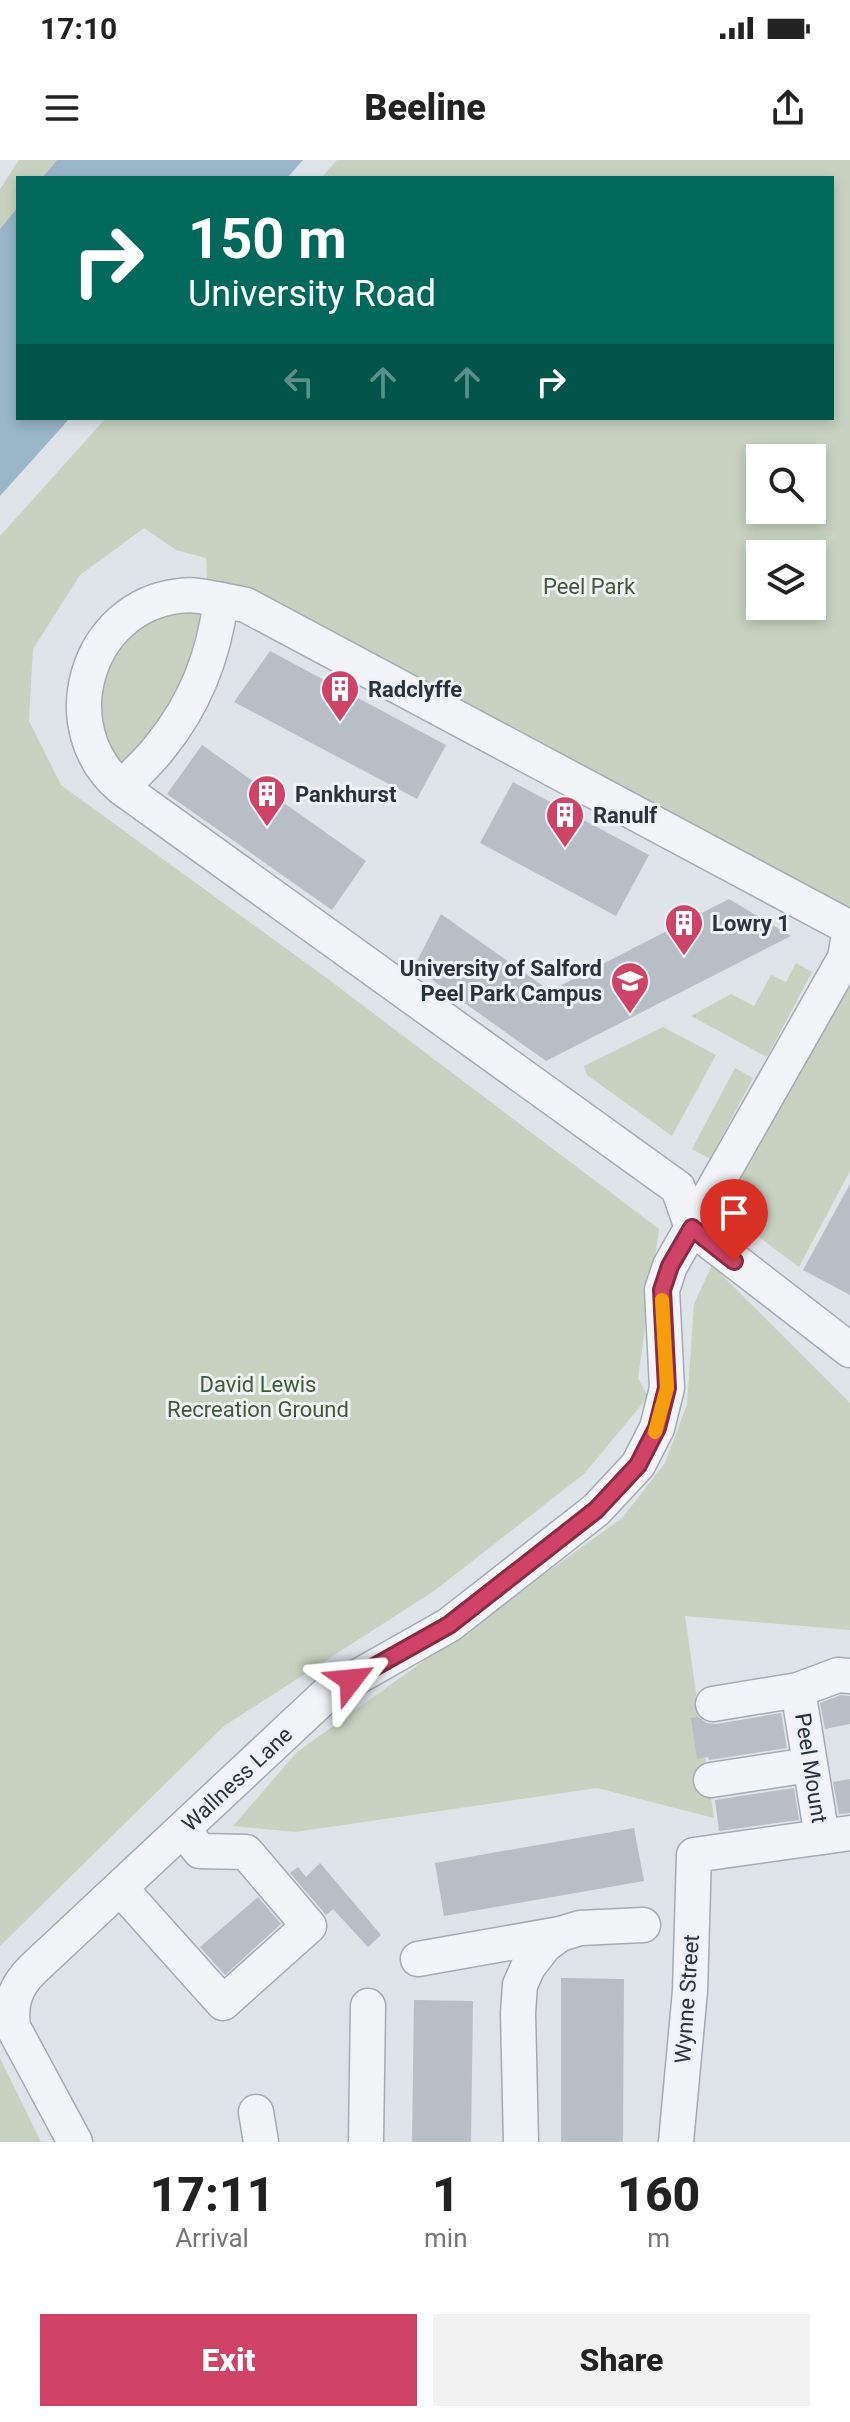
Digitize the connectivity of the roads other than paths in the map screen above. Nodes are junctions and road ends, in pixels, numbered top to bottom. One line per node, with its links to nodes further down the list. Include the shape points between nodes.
1 (221, 600): 2 (street, via 212,649 194,696 158,750); 2 (street, via 195,594 156,601 122,621 97,651 85,687 85,725 97,761); 3 (street, via 246,605)
2 (122, 788): 4 (street, via 678,1188)
3 (849, 942): 4 (street, Wallness Lane)
4 (692, 1228): 5 (street); 11 (street, Wallness Lane, via 662,1290 667,1388 657,1428 638,1465 596,1510 449,1625 327,1694)
5 (850, 1350)
6 (850, 1676): 7 (street, via 838,1675)
7 (798, 1690): 8 (street, Peel Mount); 9 (street, Peel Mount)
8 (713, 1704)
9 (809, 1765): 10 (street); 12 (street, Peel Mount)
10 (711, 1780)
11 (183, 1830): 13 (street, Wallness Lane); 13 (street, via 200,1851 246,1852 309,1926 223,2003)
12 (836, 1835): 21 (street, Wynne Street, via 694,1855 690,1991)
13 (120, 1888): 18 (street, Wallness Lane, via 96,1925 23,1979 11,2013 18,2039)
14 (643, 1925): 15 (street)
15 (560, 1934): 16 (street); 20 (street, via 545,1945 520,1985)
16 (418, 1959)
17 (368, 2006): 19 (street)
18 (75, 2142)
19 (366, 2142)
20 (521, 2142)
21 (676, 2142)

